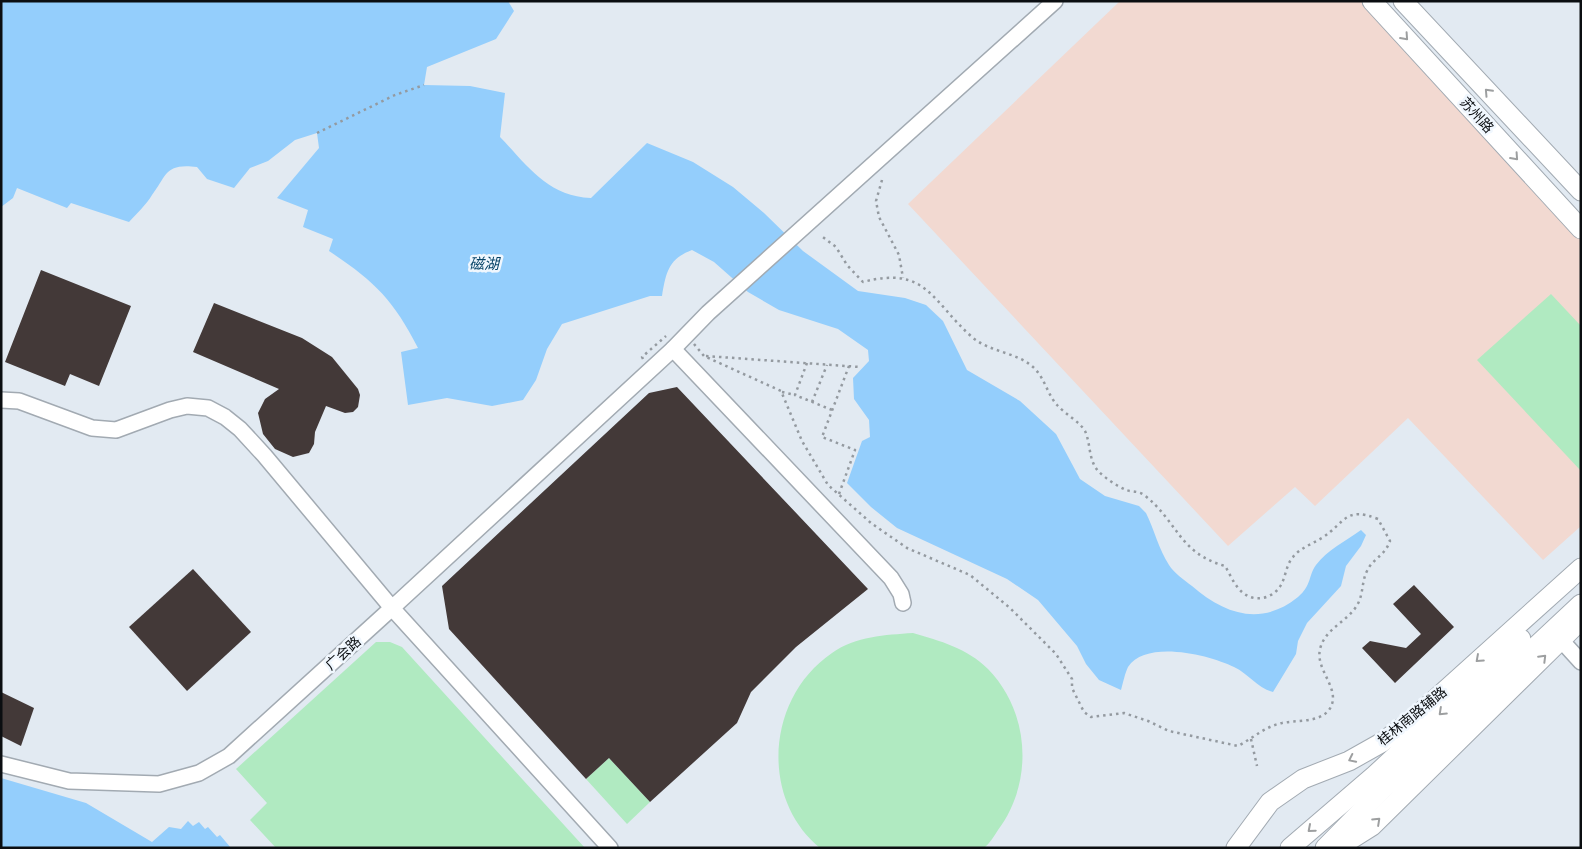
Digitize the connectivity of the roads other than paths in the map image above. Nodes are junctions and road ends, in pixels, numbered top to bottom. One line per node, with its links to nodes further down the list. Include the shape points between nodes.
1 (1055, 1): 6 (street, 广会路, via 708,313 691,341)
2 (1372, 1): 5 (main road, 苏州路, one-way to 5)
3 (1403, 1): 4 (main road, 苏州路, one-way to 3)
4 (1581, 191)
5 (1581, 229)
6 (678, 354): 10 (street, via 892,578); 12 (street, 广会路, via 651,369)
7 (1, 400): 12 (street, via 19,401 104,430 126,428 187,406 208,408 225,417 264,455)
8 (1581, 568): 19 (main road, 桂林南路辅路, one-way to 19, via 1382,744 1303,779 1270,802)
9 (1581, 584): 17 (main road, one-way to 17)
10 (903, 603)
11 (1581, 604): 17 (main road)
12 (392, 608): 16 (street, 广会路, via 229,756 200,773 159,784 69,782); 18 (street)
13 (1581, 620): 14 (main road)
14 (1561, 640): 15 (street); 22 (main road, one-way to 14, via 1372,826)
15 (1581, 662)
16 (1, 764)
17 (1378, 782): 20 (main road, one-way to 20); 21 (main road)
18 (610, 848)
19 (1236, 848)
20 (1290, 848)
21 (1325, 848)
22 (1337, 848)

